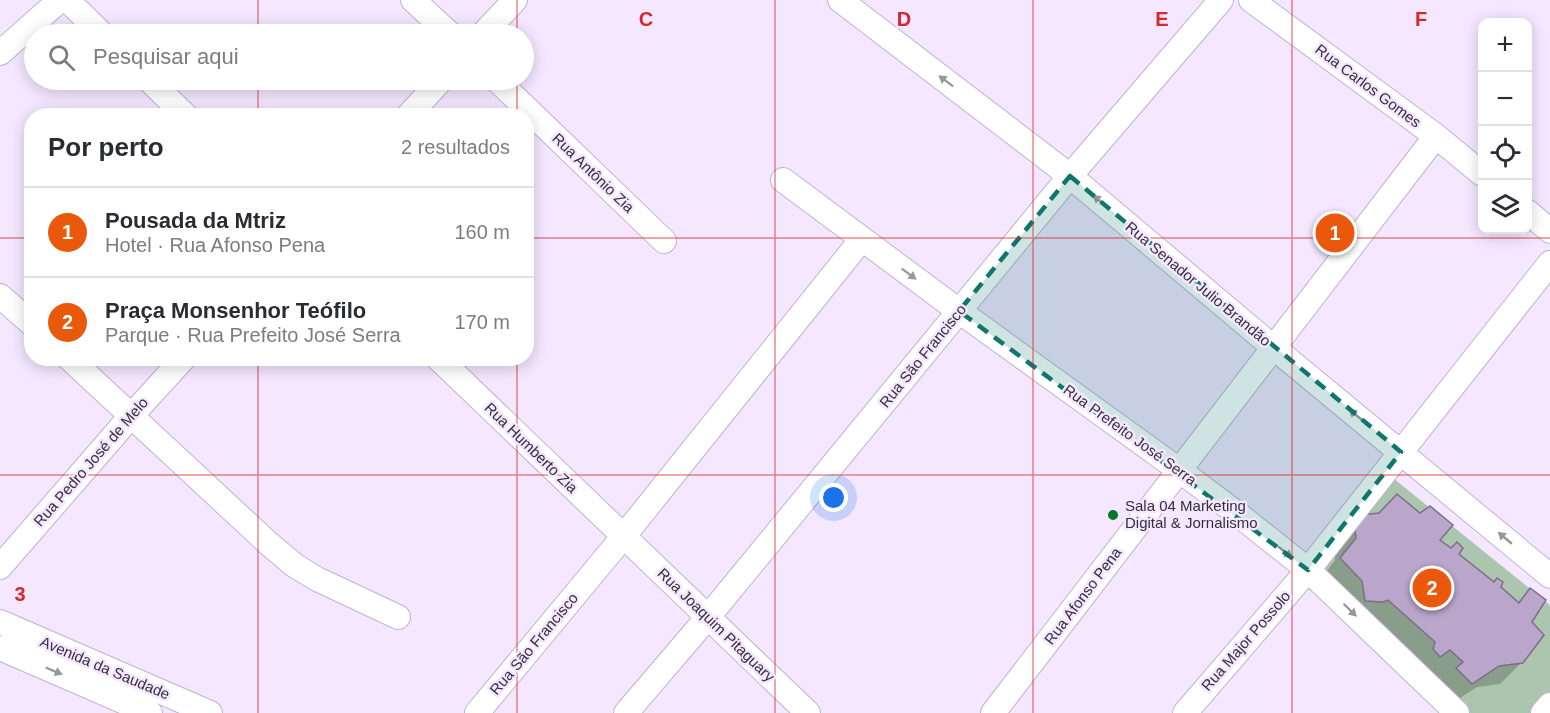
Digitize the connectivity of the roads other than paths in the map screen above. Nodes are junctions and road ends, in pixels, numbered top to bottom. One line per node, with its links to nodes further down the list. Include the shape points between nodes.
1 (60, 0): 8 (street)
2 (67, 0): 9 (street)
3 (412, 0): 10 (street)
4 (515, 0): 11 (street)
5 (840, 0): 23 (street, Rua Senador Julio Brandão, one-way to 5)
6 (1221, 0): 23 (street, Rua São Francisco)
7 (1251, 0): 21 (street, Rua Carlos Gomes)
8 (33, 24)
9 (92, 24)
10 (439, 24)
11 (492, 24)
12 (24, 32): 13 (street)
13 (0, 53)
14 (159, 90): 17 (street)
15 (432, 90): 18 (street)
16 (507, 90): 19 (street, Rua Antônio Zia)
17 (178, 108)
18 (415, 108)
19 (526, 108)
20 (534, 116): 28 (street, Rua Antônio Zia)
21 (1436, 136): 22 (street, Rua Carlos Gomes); 33 (street, Rua Afonso Pena)
22 (1478, 171)
23 (1070, 176): 31 (street, Rua São Francisco); 33 (street, Rua Senador Julio Brandão, one-way to 23)
24 (783, 180): 27 (street, Rua Prefeito José Serra)
25 (1532, 216): 26 (street)
26 (1550, 231)
27 (862, 239): 31 (street, Rua Prefeito José Serra, one-way to 31); 40 (street, Rua São Francisco)
28 (664, 241)
29 (1550, 263): 38 (street, Rua Major Possolo)
30 (0, 296): 32 (street)
31 (959, 311): 39 (street, Rua Prefeito José Serra); 45 (street, Rua São Francisco)
32 (24, 317)
33 (1273, 347): 38 (street, Rua Senador Julio Brandão, one-way to 33); 39 (street, Rua Afonso Pena)
34 (78, 366): 37 (street)
35 (177, 366): 37 (street, Rua Pedro José de Melo)
36 (446, 366): 40 (street, Rua Humberto Zia)
37 (131, 416): 41 (street, Rua Pedro José de Melo); 44 (street, via 294,565)
38 (1401, 452): 42 (street, Rua Major Possolo); 43 (street, Rua Senador Julio Brandão, one-way to 38)
39 (1179, 470): 42 (street, Rua Prefeito José Serra, one-way to 42); 54 (street, Rua Afonso Pena)
40 (623, 537): 45 (street, Rua Joaquim Pitaguary); 51 (street, Rua São Francisco)
41 (0, 567)
42 (1308, 570): 55 (street, Rua Major Possolo); 56 (street, Rua Prefeito José Serra, one-way to 56)
43 (1550, 576)
44 (398, 617)
45 (708, 617): 52 (street, Rua São Francisco); 53 (street, Rua Joaquim Pitaguary)
46 (3, 641): 48 (street, Avenida da Saudade); 49 (street, Avenida da Saudade, one-way to 49)
47 (1550, 705): 57 (street)
48 (184, 708): 50 (street, Avenida da Saudade)
49 (150, 713)
50 (210, 713)
51 (477, 713)
52 (626, 713)
53 (808, 713)
54 (993, 713)
55 (1185, 713)
56 (1457, 713)
57 (1543, 713)

